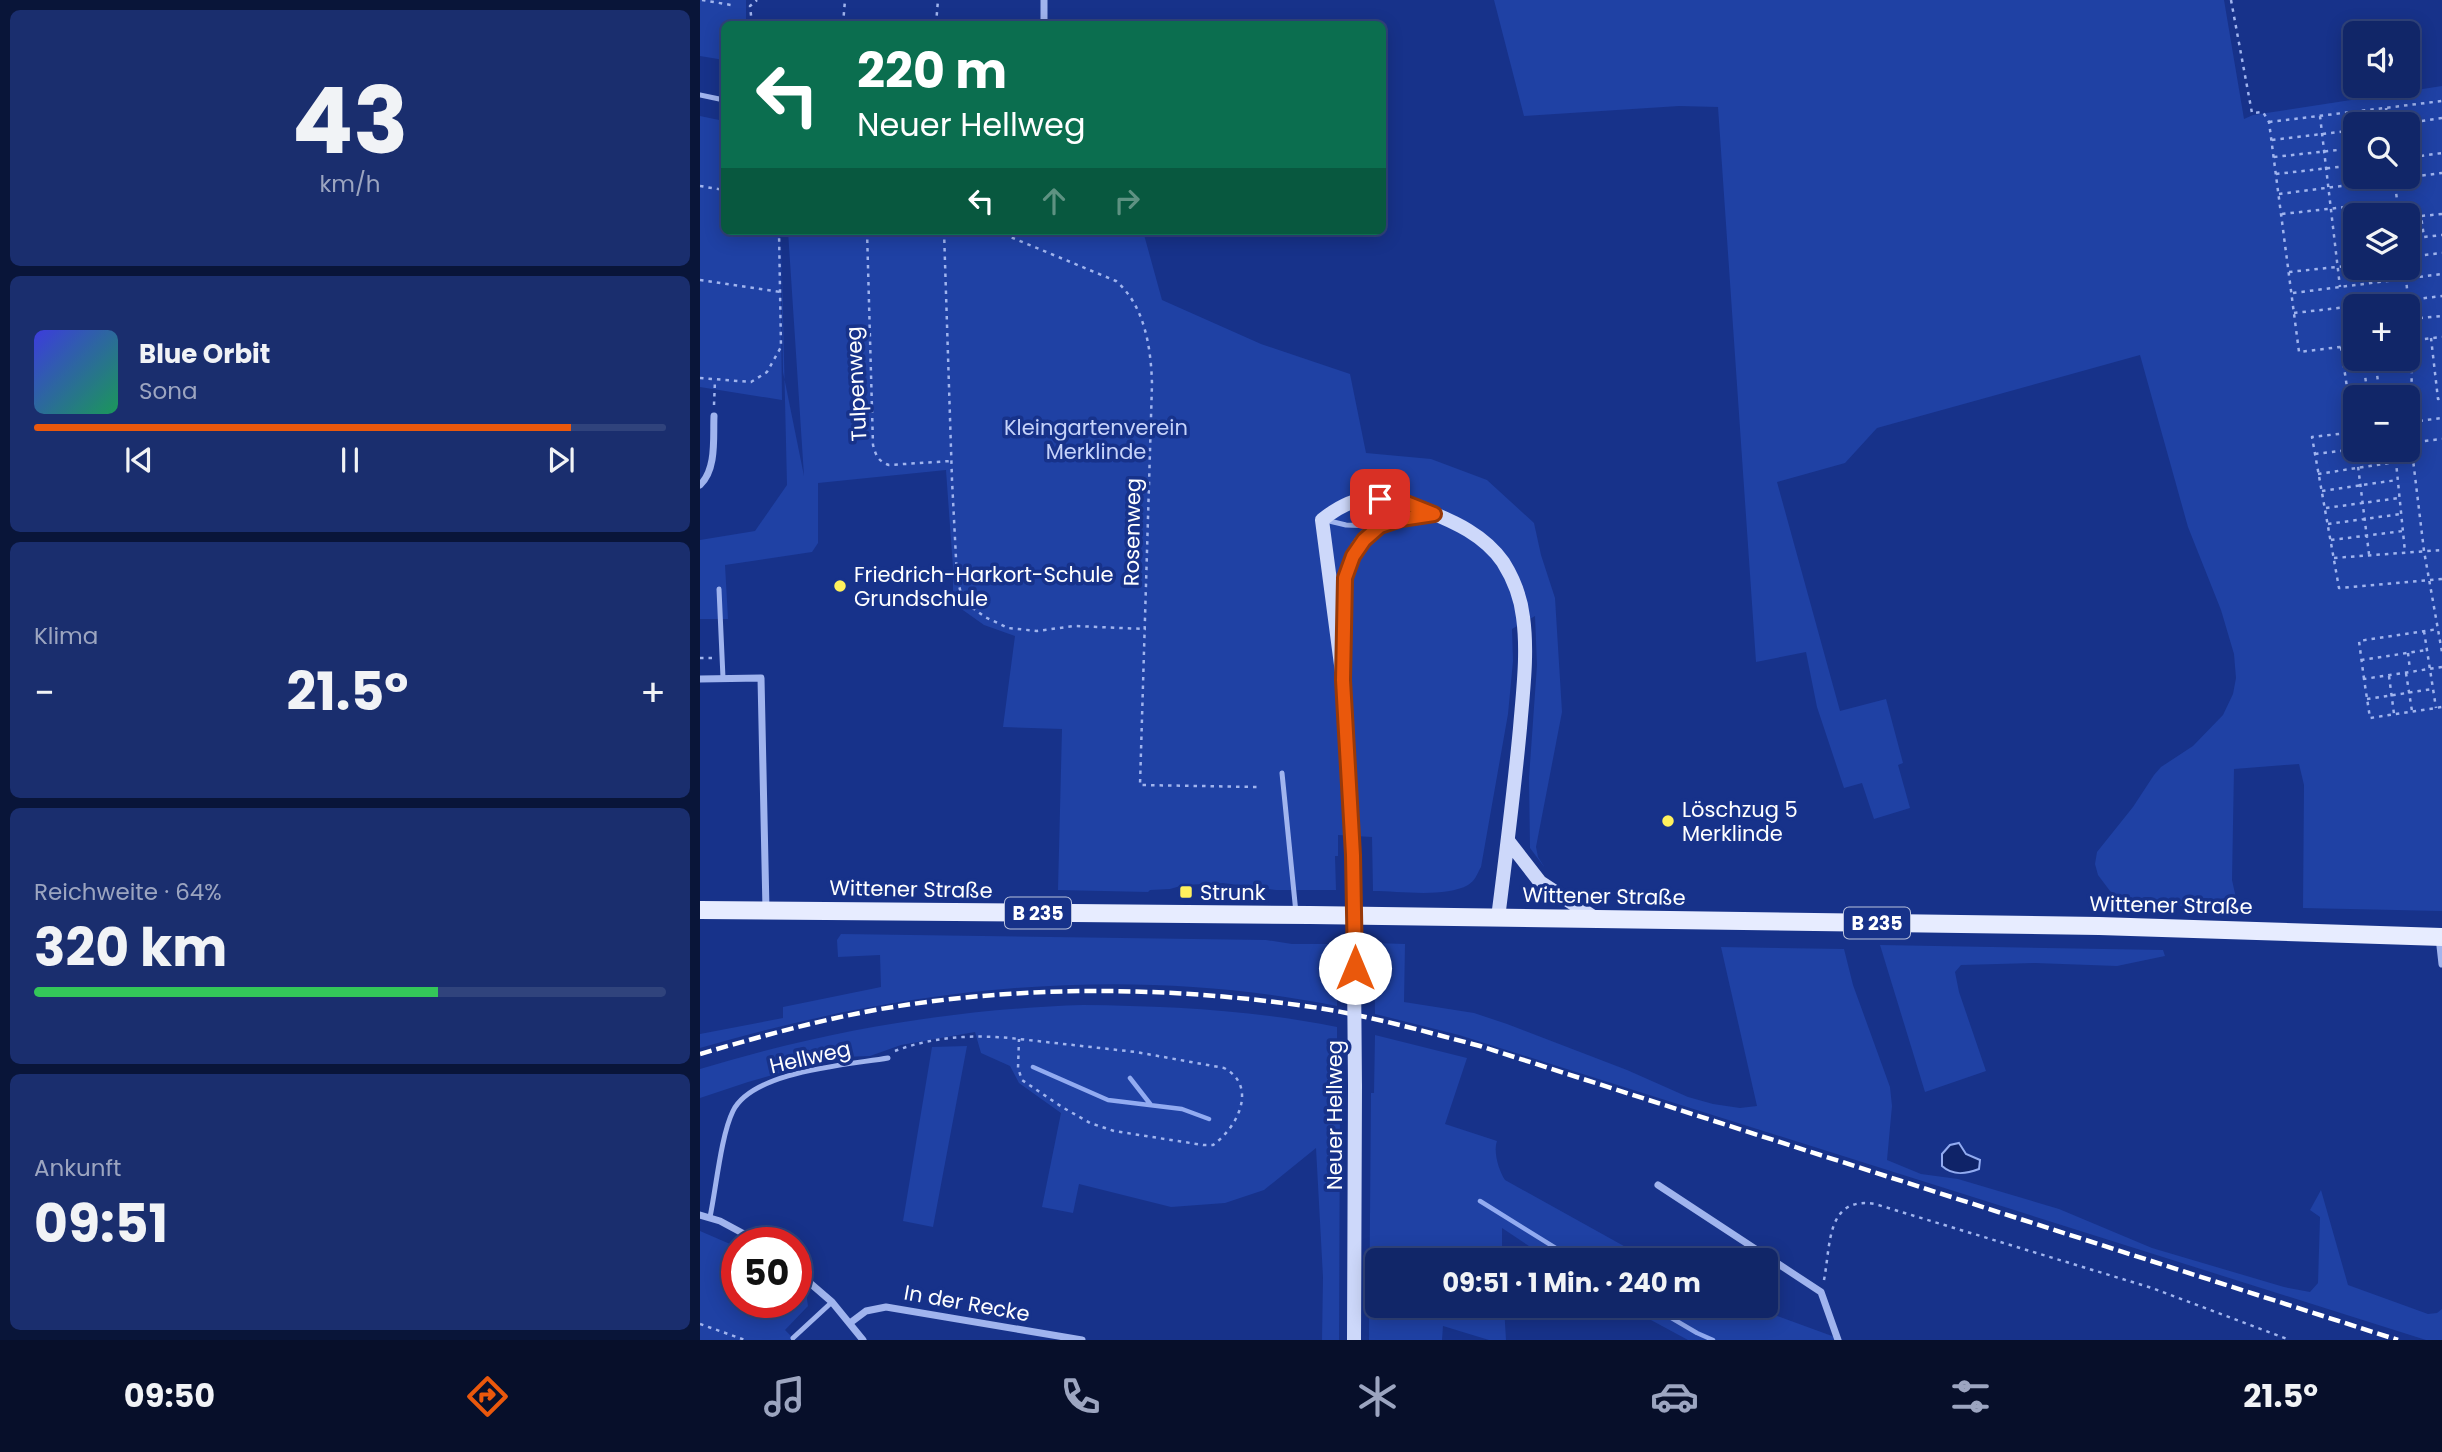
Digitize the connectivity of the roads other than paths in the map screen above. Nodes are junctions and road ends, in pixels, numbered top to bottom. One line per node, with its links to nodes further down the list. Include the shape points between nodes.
1 (1044, 0): 2 (street)
2 (1044, 21)
3 (700, 96): 4 (lane)
4 (721, 100)
5 (714, 416): 6 (street, via 711,466)
6 (700, 485)
7 (1434, 514): 8 (main road, via 1399,500 1360,498 1340,505); 9 (main road); 15 (main road, via 1462,525 1503,562 1523,614 1523,687)
8 (1322, 520): 9 (lane); 13 (main road, Neuer Hellweg)
9 (1380, 526): 13 (main road, Neuer Hellweg, via 1353,556 1345,578)
10 (719, 589): 11 (lane)
11 (723, 678): 12 (street); 17 (street, via 761,678)
12 (700, 679)
13 (1343, 680): 34 (main road, Neuer Hellweg, bridge, via 1353,855)
14 (1282, 773): 18 (lane)
15 (1509, 842): 19 (main road); 20 (main road, via 1540,882)
16 (700, 910): 17 (main road, Wittener Straße / B 235)
17 (766, 911): 18 (main road, Wittener Straße / B 235)
18 (1296, 916): 19 (main road, Wittener Straße / B 235)
19 (1498, 918): 20 (main road, Wittener Straße / B 235)
20 (1596, 919): 21 (main road, Wittener Straße / B 235, via 2099,926)
21 (2441, 937): 22 (street)
22 (2442, 964)
23 (888, 1058): 26 (lane, Hellweg, via 780,1079 744,1097 732,1113)
24 (1658, 1185): 35 (street, via 1821,1293)
25 (700, 1216): 26 (street)
26 (710, 1217): 27 (street)
27 (734, 1227)
28 (812, 1285): 29 (street)
29 (832, 1302): 30 (street); 31 (lane)
30 (850, 1323): 32 (street); 33 (street, In der Recke, via 866,1311 886,1307)
31 (793, 1338)
32 (863, 1340)
33 (1082, 1340)
34 (1354, 1340)
35 (1838, 1340)

